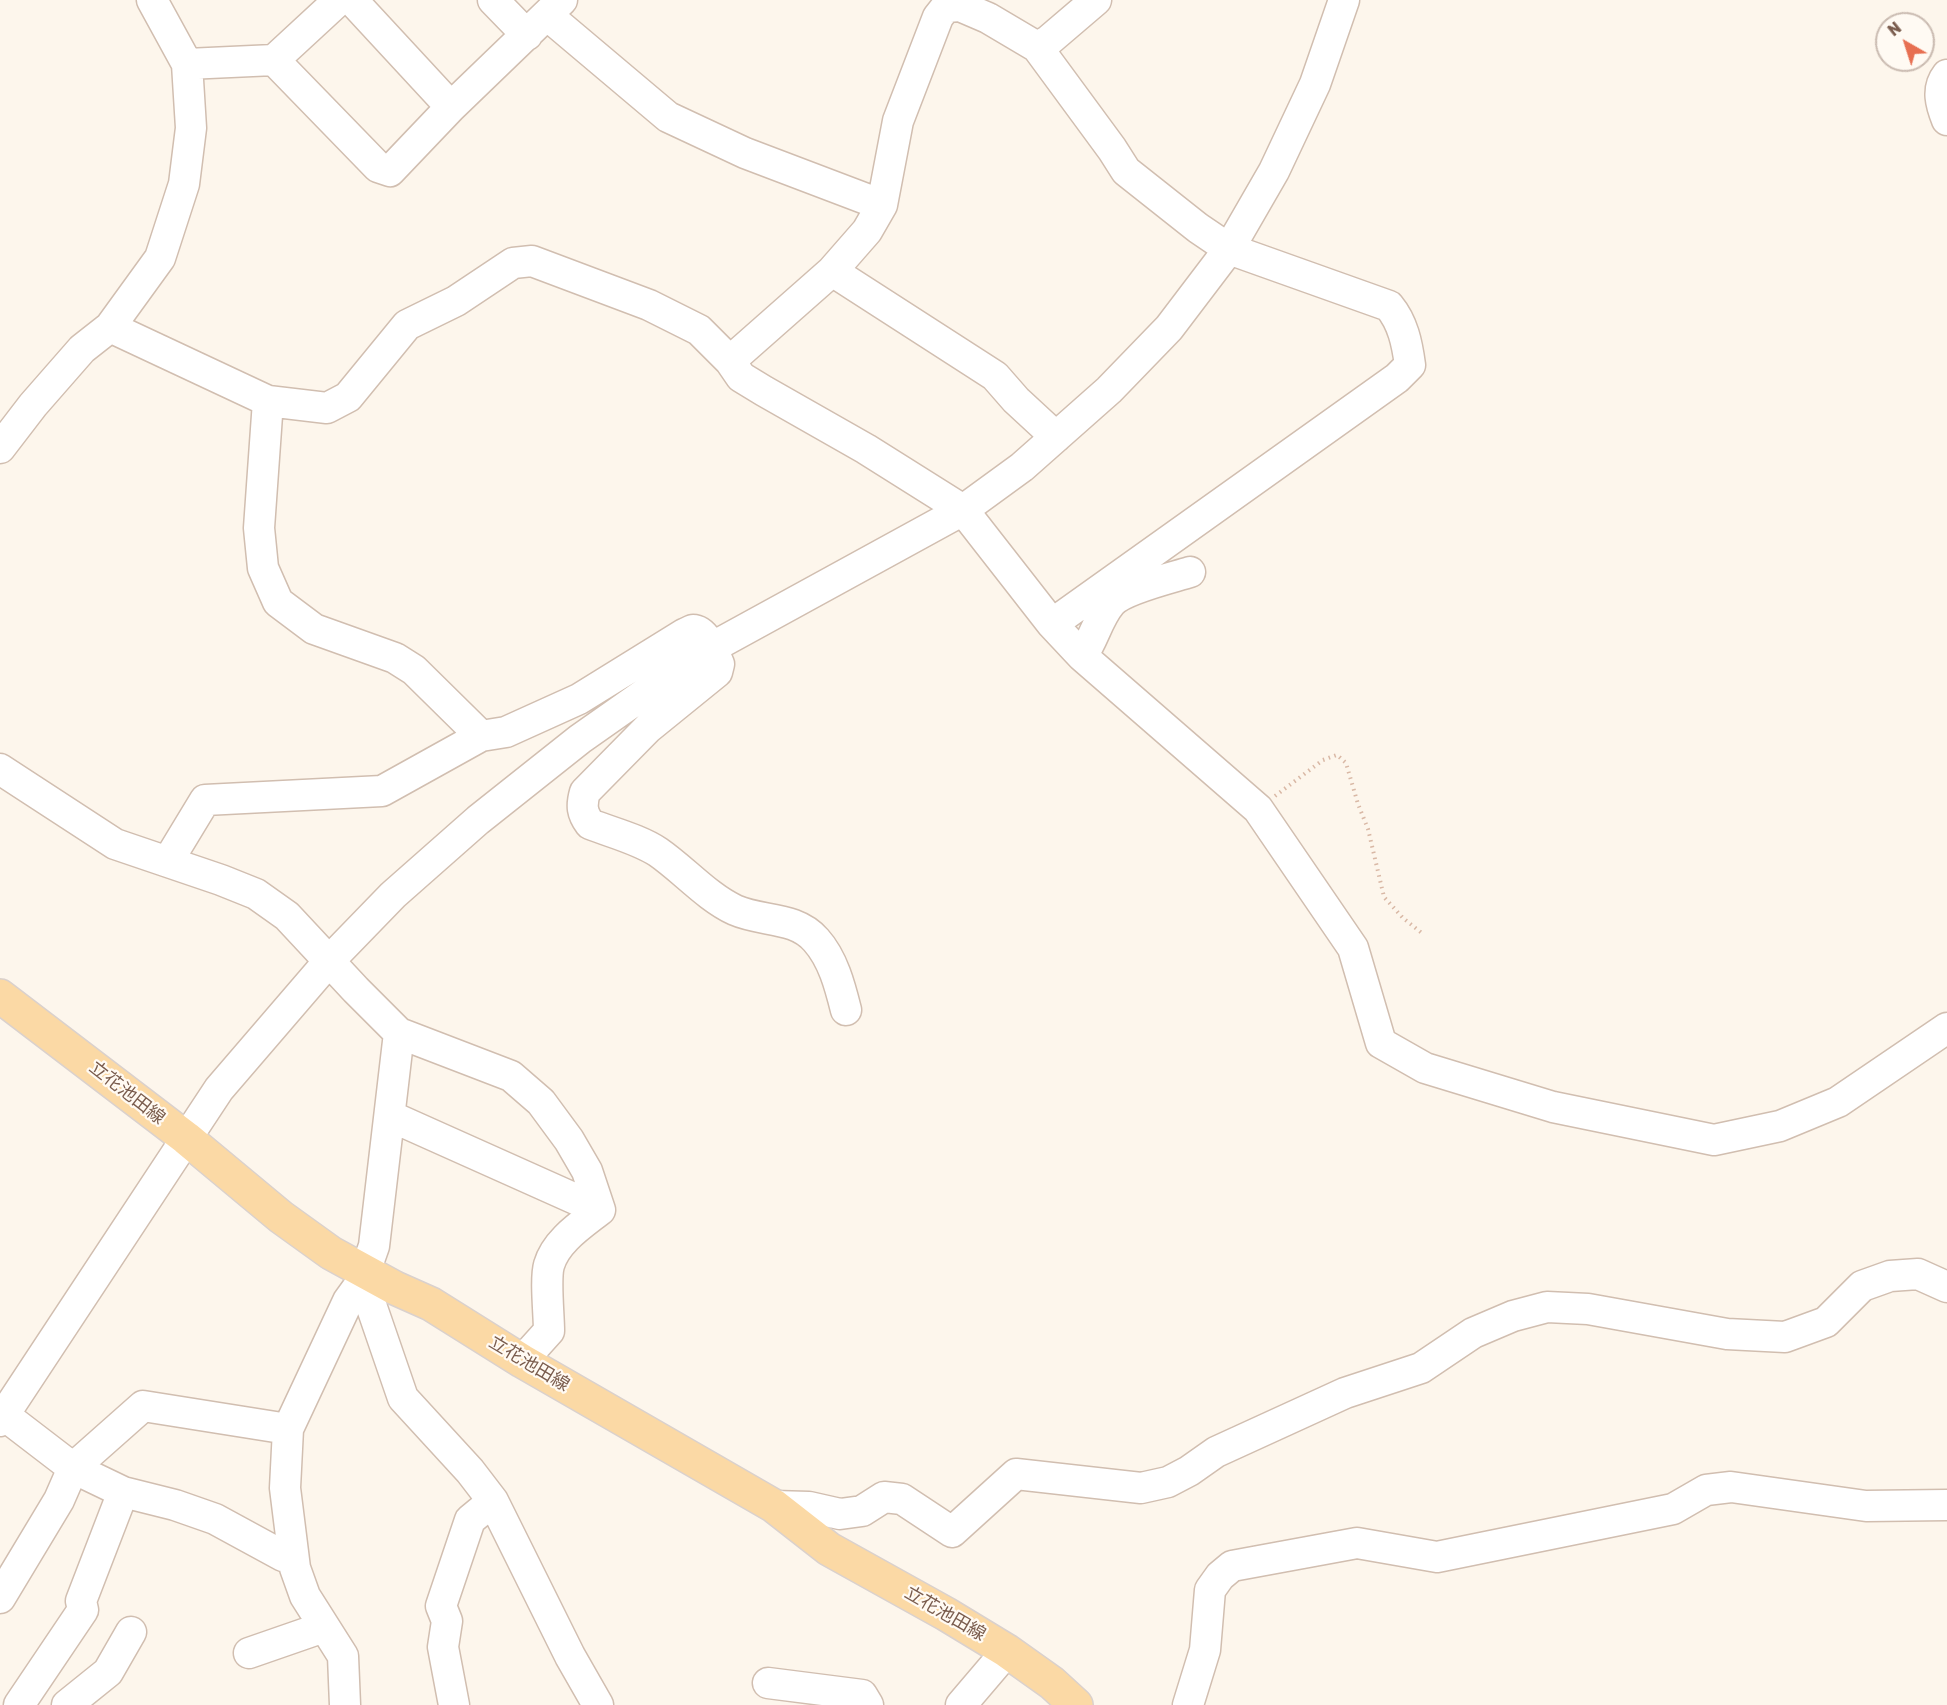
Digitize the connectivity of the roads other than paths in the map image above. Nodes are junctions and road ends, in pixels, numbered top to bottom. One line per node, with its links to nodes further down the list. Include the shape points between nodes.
1 (152, 0): 10 (street)
2 (339, 0): 9 (street)
3 (352, 0): 12 (street)
4 (493, 0): 7 (street)
5 (1096, 0): 8 (street)
6 (1344, 0): 15 (street, via 1316,84 1274,171)
7 (545, 17): 12 (street); 14 (street, via 668,117 745,153)
8 (1037, 47): 14 (street, via 960,6 946,7 938,17 898,121); 15 (street, via 1126,171)
9 (274, 60): 10 (street); 12 (street, via 378,167 390,171)
10 (187, 64): 17 (street, via 191,128 184,184 160,258)
11 (1947, 75): 13 (street, via 1939,98)
12 (451, 107)
13 (1947, 120)
14 (882, 205): 16 (street, via 867,231)
15 (1229, 249): 20 (street, via 1169,328); 24 (street, via 1389,306 1406,338 1410,365)
16 (832, 271): 18 (street); 20 (street, via 995,376)
17 (110, 327): 19 (street); 21 (street, via 82,349)
18 (730, 361): 19 (street, via 699,330 649,305 532,261 513,263 456,301 407,325 348,397 327,408); 22 (street, via 741,377 764,392)
19 (268, 401): 27 (street, via 259,528 263,568 278,602 314,629 395,658 414,670)
20 (1056, 437): 22 (street)
21 (0, 448)
22 (963, 510): 24 (street); 25 (street)
23 (1190, 572): 26 (street, via 1121,594 1112,602)
24 (1052, 624): 26 (street)
25 (711, 648): 27 (street, via 701,633 693,630 579,699 506,732); 30 (street, via 580,739 478,820 393,895); 32 (street, via 719,664 717,672 648,728 585,792 584,816 590,824 657,852 736,910 784,921 816,939 838,978)
26 (1082, 656): 33 (street, via 1258,808 1353,948 1381,1043 1425,1068 1553,1107 1714,1140 1780,1126 1838,1102)
27 (482, 736): 29 (street, via 382,790 205,800)
28 (0, 769): 29 (street, via 115,844)
29 (168, 861): 30 (street, via 256,894 287,916)
30 (329, 961): 34 (street); 36 (street, via 219,1089)
31 (0, 996): 36 (main road, 立花池田線)
32 (846, 1010)
33 (1947, 1028)
34 (399, 1033): 35 (street); 37 (street, via 511,1076 541,1102 587,1171)
35 (390, 1116): 37 (street); 38 (street, via 374,1246)
36 (186, 1138): 38 (main road, 立花池田線, via 281,1217); 41 (street)
37 (600, 1210): 40 (street, via 571,1233 553,1256 548,1267 549,1331)
38 (363, 1278): 40 (main road, 立花池田線, via 431,1304); 42 (street, via 348,1301); 45 (street, via 403,1398 470,1470)
39 (1947, 1287): 47 (street, via 1918,1274 1890,1276 1862,1286 1826,1322 1785,1337 1727,1334 1588,1309 1547,1307 1473,1333 1421,1368 1345,1392 1216,1452 1168,1482 1141,1488 1016,1474 952,1532 902,1499 884,1497 862,1511 840,1514 809,1507)
40 (522, 1361): 47 (main road, 立花池田線)
41 (1, 1416): 43 (street)
42 (288, 1430): 43 (street, via 143,1406); 48 (street, via 285,1488)
43 (74, 1468): 44 (street); 49 (street)
44 (123, 1492): 48 (street, via 215,1519 283,1556); 55 (street, via 81,1602 83,1610)
45 (493, 1501): 58 (street, via 470,1520 441,1606 447,1621 443,1647); 59 (street)
46 (1947, 1505): 63 (street, via 1866,1506 1731,1487 1706,1490 1673,1509 1437,1557 1357,1543 1232,1566 1210,1590 1205,1650)
47 (774, 1506): 52 (main road, 立花池田線, via 829,1549)
48 (292, 1551): 50 (street, via 305,1596)
49 (0, 1598)
50 (324, 1627): 53 (street); 57 (street, via 343,1656)
51 (131, 1632): 56 (street, via 108,1672)
52 (1007, 1651): 61 (street); 62 (main road, 立花池田線)
53 (249, 1653)
54 (768, 1683): 60 (street, via 862,1695)
55 (19, 1705)
56 (68, 1705)
57 (345, 1705)
58 (454, 1705)
59 (598, 1705)
60 (868, 1705)
61 (961, 1705)
62 (1076, 1705)
63 (1188, 1705)

